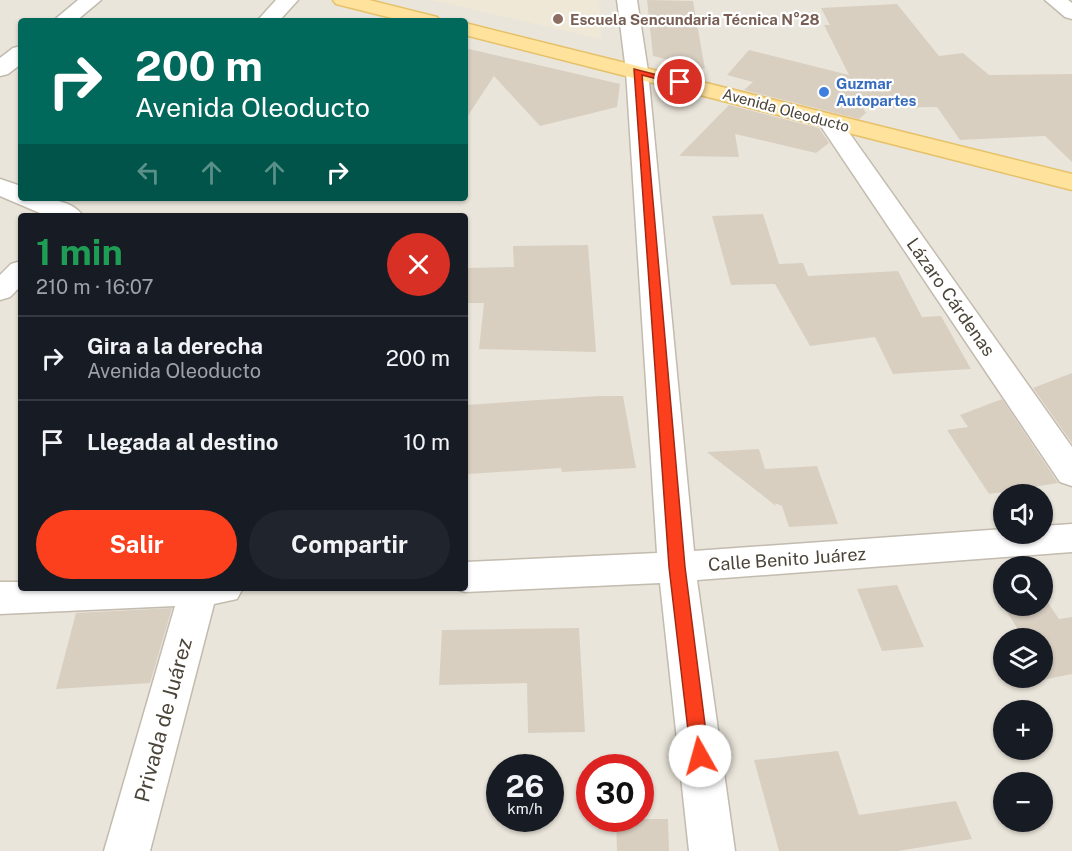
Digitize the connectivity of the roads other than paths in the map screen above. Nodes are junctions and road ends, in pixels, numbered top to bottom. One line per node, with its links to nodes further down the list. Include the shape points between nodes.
1 (90, 0): 7 (street)
2 (288, 0): 8 (street)
3 (344, 0): 9 (main road)
4 (627, 0): 13 (street)
5 (1055, 0): 6 (street)
6 (1072, 13)
7 (67, 18)
8 (270, 18)
9 (418, 18)
10 (468, 30): 13 (main road, Avenida Oleoducto)
11 (18, 55): 12 (street)
12 (0, 69)
13 (637, 71): 14 (main road, Avenida Oleoducto); 26 (street)
14 (830, 122): 15 (main road, Avenida Oleoducto); 24 (street, Lázaro Cárdenas)
15 (1072, 182)
16 (0, 186): 17 (street)
17 (18, 194)
18 (34, 201): 20 (street)
19 (89, 201): 21 (street)
20 (64, 213)
21 (75, 213)
22 (18, 273): 23 (street)
23 (0, 291)
24 (1072, 473)
25 (1072, 538): 26 (street, Calle Benito Juárez)
26 (677, 567): 27 (street, Calle Benito Juárez); 32 (street)
27 (468, 577)
28 (164, 591): 30 (street)
29 (210, 591): 31 (street, Privada de Juárez)
30 (0, 598)
31 (128, 851)
32 (712, 851)

